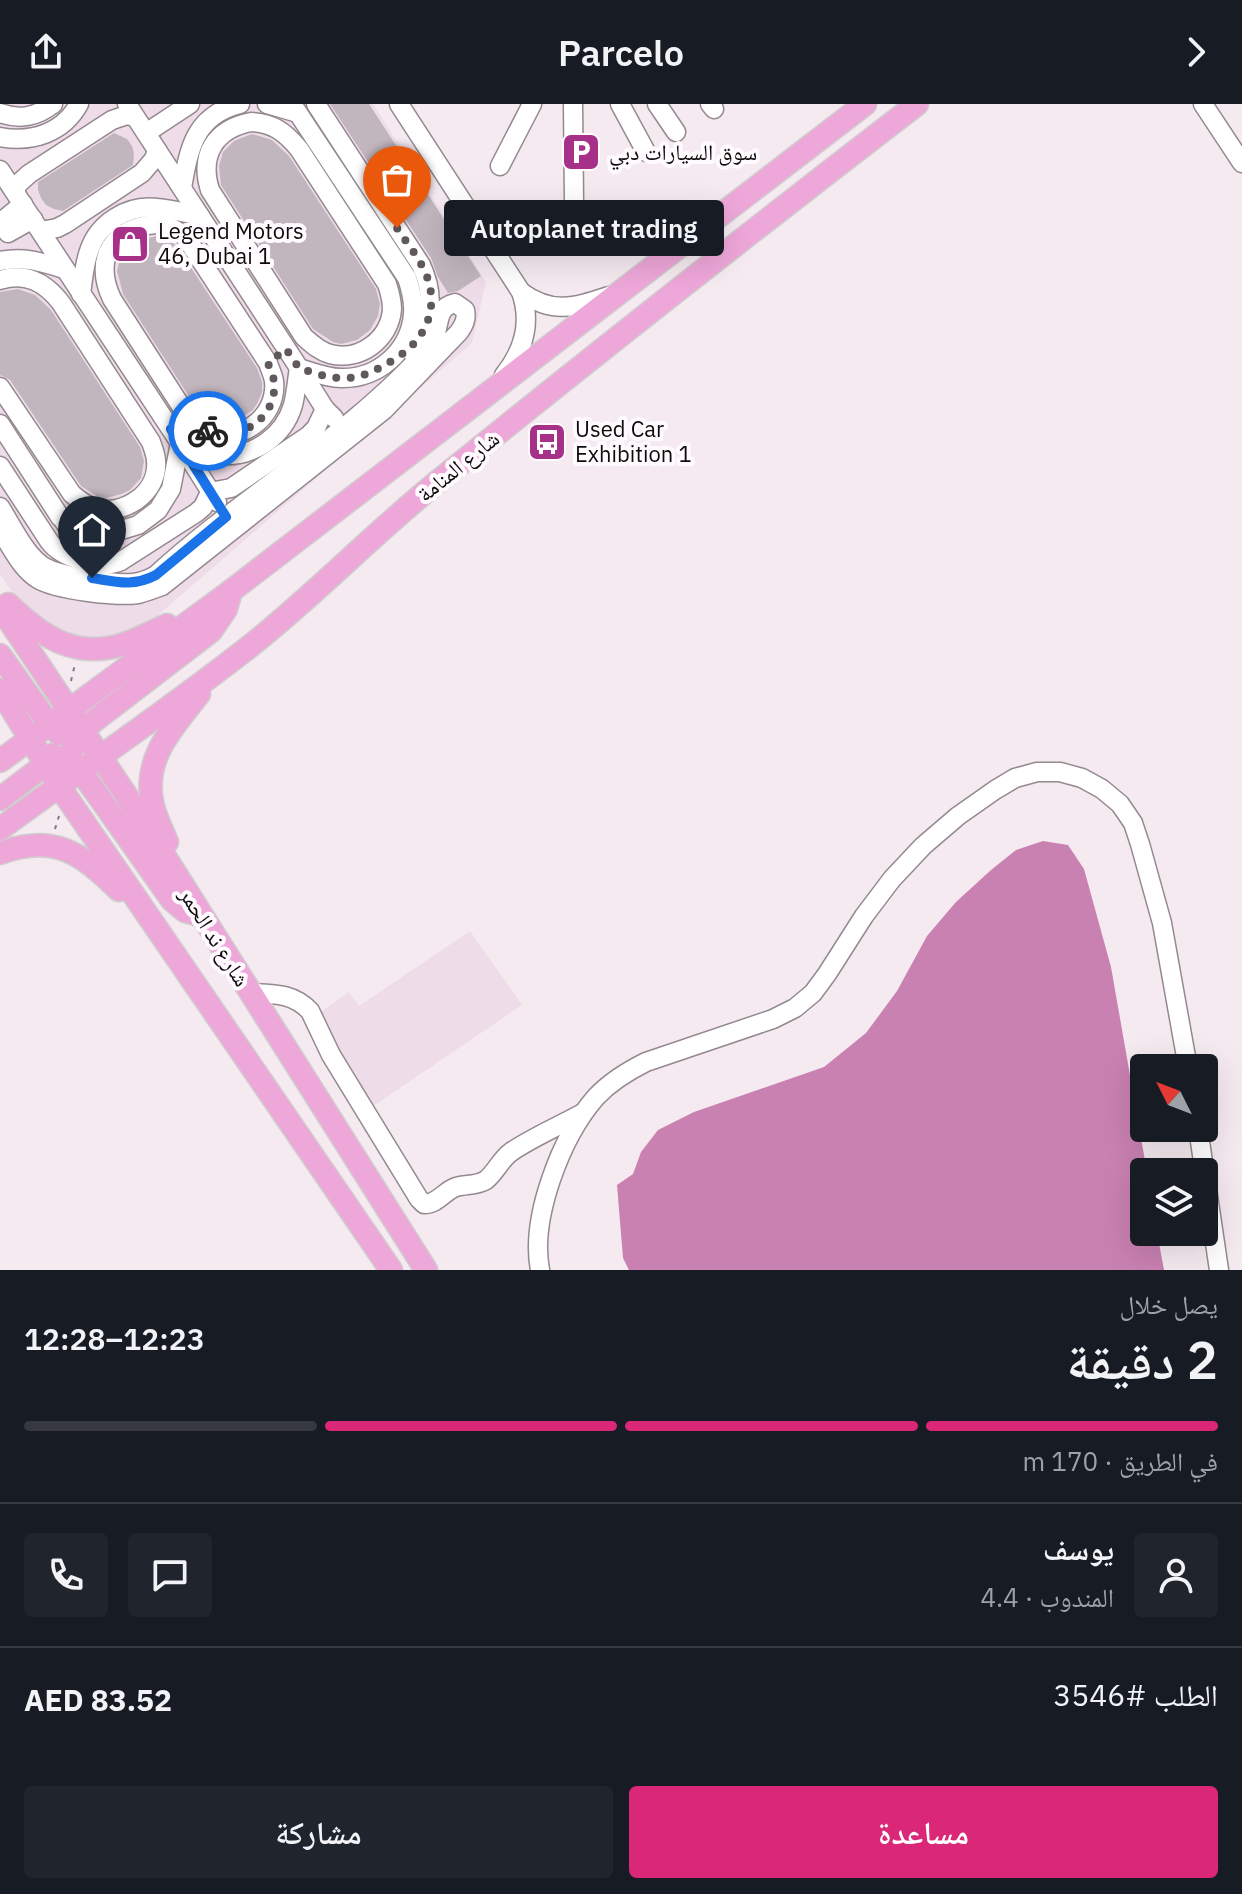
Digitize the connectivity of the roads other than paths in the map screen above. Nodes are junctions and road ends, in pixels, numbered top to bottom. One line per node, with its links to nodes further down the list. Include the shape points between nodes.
1 (53, 104): 19 (street, via 32,116)
2 (79, 104): 20 (street)
3 (190, 104): 22 (street)
4 (240, 104): 15 (street)
5 (267, 104): 16 (street)
6 (316, 104): 55 (street, via 428,278 427,322 411,348)
7 (399, 104): 47 (street)
8 (532, 104): 28 (street)
9 (573, 104): 33 (street)
10 (620, 104): 26 (street)
11 (657, 104): 21 (street)
12 (865, 104): 18 (main road, شارع المنامة)
13 (917, 104): 80 (main road, شارع المنامة, via 438,481)
14 (1203, 104): 27 (street)
15 (214, 108): 30 (street, via 190,149)
16 (295, 109): 31 (street)
17 (131, 110): 22 (street); 24 (street)
18 (847, 112): 46 (main road, شارع المنامة)
19 (0, 113)
20 (56, 128): 23 (street, via 39,137); 24 (street)
21 (676, 132)
22 (146, 133): 25 (street)
23 (0, 137)
24 (69, 148): 34 (street, via 23,179)
25 (157, 150): 30 (street); 32 (street, via 149,167)
26 (646, 152)
27 (1242, 163)
28 (500, 166)
29 (0, 170): 34 (street)
30 (182, 188): 35 (street)
31 (341, 196): 38 (street, via 273,126 251,122 229,129 213,145 206,179); 40 (street); 43 (street)
32 (102, 199): 34 (street, via 57,228); 36 (street)
33 (574, 202)
34 (28, 211): 37 (street); 42 (street)
35 (200, 216): 36 (street, via 155,207); 41 (street)
36 (115, 218): 48 (street, via 89,250)
37 (4, 227)
38 (250, 255): 41 (street); 50 (street)
39 (0, 261): 42 (street, via 31,259)
40 (397, 262): 43 (street); 55 (street, via 407,278 414,313 402,347)
41 (233, 266): 44 (street); 52 (street)
42 (64, 269): 48 (street)
43 (380, 273): 50 (street, via 392,312 381,338 370,348 357,354 329,354)
44 (214, 279): 49 (street, via 185,236 172,228 141,225 127,231 107,254 104,270 105,285); 54 (street)
45 (0, 280): 53 (street, via 17,276 42,283)
46 (623, 291): 47 (street, via 567,308 548,306); 58 (main road, شارع المنامة)
47 (521, 292): 58 (street, via 525,339)
48 (81, 294): 51 (street)
49 (132, 331): 51 (street); 61 (street)
50 (304, 337): 52 (street)
51 (114, 343): 53 (street); 63 (street)
52 (286, 349): 54 (street); 56 (street)
53 (95, 356): 64 (street)
54 (268, 363): 61 (street, via 274,392 254,426 215,434)
55 (386, 364): 56 (street, via 358,377 340,378)
56 (299, 368): 59 (street); 63 (street, via 293,406 265,444 219,455)
57 (0, 387): 60 (street)
58 (493, 390): 75 (main road, شارع المنامة)
59 (325, 409): 62 (street); 66 (street, via 308,436 231,488)
60 (5, 417): 67 (street); 70 (street)
61 (188, 417): 63 (street)
62 (346, 424): 71 (street); 73 (street, via 431,345 443,308 455,303 465,310 459,332 384,410 162,586 134,594 51,585 29,572)
63 (175, 436): 64 (street); 66 (street); 72 (street, via 171,489)
64 (151, 442): 68 (street, via 155,472)
65 (0, 466): 74 (street, via 53,546)
66 (210, 492): 71 (street); 74 (street, via 203,507 121,561)
67 (72, 494): 68 (street, via 109,510); 70 (street)
68 (135, 502): 72 (street)
69 (0, 507): 71 (street, via 44,568 133,583 156,575)
70 (58, 513): 72 (street, via 103,532); 74 (street)
71 (226, 517)
72 (148, 519)
73 (0, 530)
74 (90, 561)
75 (231, 591): 78 (main road, شارع المنامة); 84 (main road, via 211,631)
76 (0, 595): 78 (main road, via 43,635 90,649 127,643)
77 (0, 607): 82 (main road)
78 (209, 607): 82 (main road, شارع المنامة)
79 (0, 655): 84 (main road)
80 (215, 673): 85 (main road, شارع المنامة); 91 (main road, via 158,749 151,782 153,806)
81 (0, 690): 83 (main road, شارع ند الحمر)
82 (68, 710): 84 (main road, شارع المنامة)
83 (30, 739): 84 (main road, شارع ند الحمر); 86 (main road)
84 (65, 748): 85 (main road); 87 (main road, شارع ند الحمر); 88 (main road); 91 (main road, via 172,900 192,914)
85 (100, 756): 91 (main road, شارع ند الحمر)
86 (0, 761)
87 (59, 786): 89 (main road); 92 (main road, شارع ند الحمر)
88 (0, 799)
89 (0, 829)
90 (0, 853): 92 (main road, via 37,845 71,852 98,869)
91 (196, 907): 93 (main road, شارع ند الحمر)
92 (154, 924): 97 (main road, شارع ند الحمر)
93 (251, 993): 95 (street, via 290,997 310,1011 331,1055 424,1204 451,1189 485,1181 514,1150); 98 (main road, شارع ند الحمر)
94 (1185, 1054): 95 (street, via 1162,923 1133,823 1120,804 1082,778 1037,772 995,790 923,846 864,916 813,993 795,1008 637,1066)
95 (584, 1112): 99 (street, via 542,1208)
96 (1200, 1142): 100 (street)
97 (391, 1270)
98 (426, 1270)
99 (540, 1270)
100 (1219, 1270)

